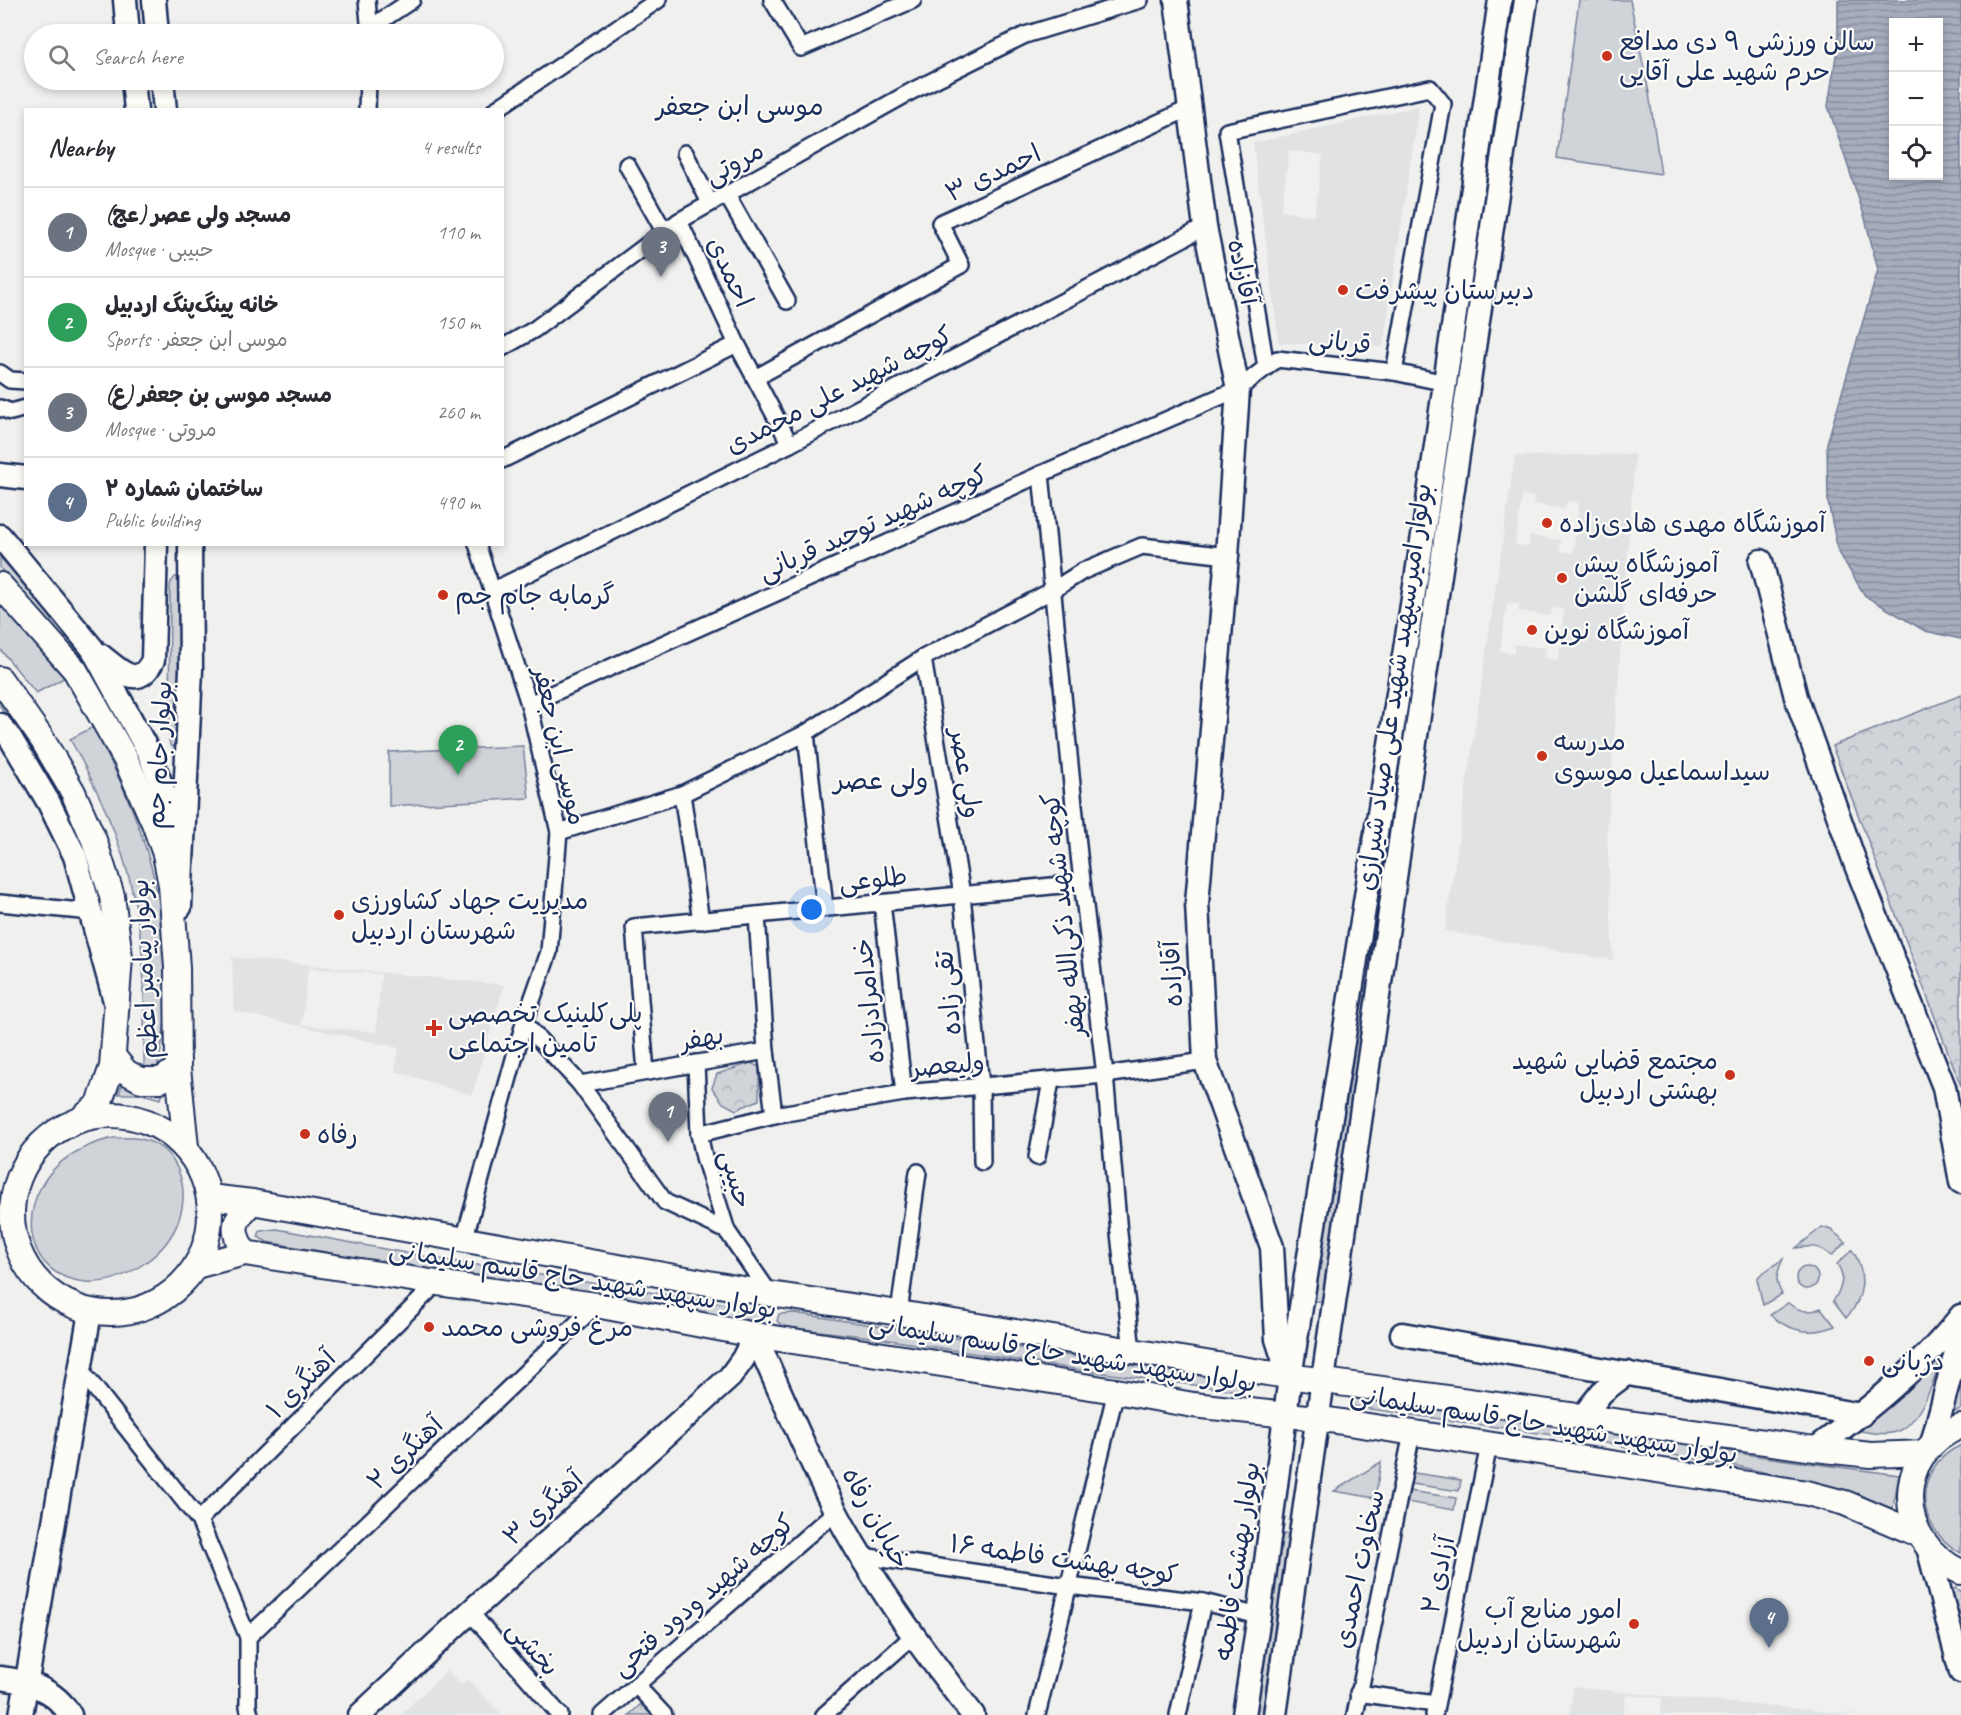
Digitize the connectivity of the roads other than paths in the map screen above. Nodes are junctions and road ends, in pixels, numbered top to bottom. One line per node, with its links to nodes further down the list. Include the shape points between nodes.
1 (125, 0): 12 (main road)
2 (154, 0): 13 (main road)
3 (367, 0): 14 (street)
4 (412, 0): 15 (street)
5 (658, 0): 22 (street)
6 (772, 0): 7 (street, via 801,48)
7 (913, 0)
8 (1140, 0): 26 (street, مروتی, via 1025,35 912,91)
9 (1176, 0): 23 (main road, آقازاده)
10 (1500, 0): 39 (main road, بولوار امیرسپهبد شهید علی صیاد شیرازی)
11 (1526, 0): 39 (main road, بولوار امیرسپهبد شهید علی صیاد شیرازی)
12 (127, 24)
13 (156, 24)
14 (369, 24)
15 (379, 24)
16 (134, 90): 19 (main road)
17 (163, 90): 20 (main road)
18 (368, 90): 21 (street)
19 (136, 108)
20 (165, 108)
21 (367, 108)
22 (498, 108)
23 (1190, 108): 29 (main road, آقازاده); 37 (street, احمدی ۳, via 940,223 961,265)
24 (685, 153): 27 (street)
25 (627, 165): 30 (street)
26 (727, 195): 27 (street, مروتی); 31 (street)
27 (710, 203): 28 (street, مروتی)
28 (679, 221): 30 (street, مروتی); 32 (street, احمدی)
29 (1205, 227): 40 (main road, آقازاده); 43 (street, کوچه شهید علی محمدی)
30 (664, 231): 33 (street, مروتی, via 535,329)
31 (787, 301)
32 (737, 344): 37 (street, احمدی); 44 (street)
33 (504, 347)
34 (1266, 367): 35 (street, قربانی, via 1277,359); 35 (street, via 1227,131 1430,88 1443,104); 40 (street, قربانی)
35 (1394, 372): 39 (street, قربانی)
36 (0, 373): 38 (street, via 10,380)
37 (756, 378): 43 (street, احمدی)
38 (24, 381)
39 (1456, 385): 118 (main road, بولوار امیرسپهبد شهید علی صیاد شیرازی, via 1425,529); 119 (main road, بولوار امیرسپهبد شهید علی صیاد شیرازی)
40 (1238, 389): 45 (street, کوچه شهید توحید قربانی); 52 (main road, آقازاده)
41 (0, 408): 42 (street, via 11,412)
42 (24, 409)
43 (790, 444): 56 (street, کوچه شهید علی محمدی)
44 (504, 459)
45 (1041, 474): 55 (street, کوچه شهید ذکی‌الله بهفر); 60 (street, کوچه شهید توحید قربانی)
46 (0, 475): 47 (main road)
47 (24, 478)
48 (0, 536): 57 (main road)
49 (478, 546): 56 (street, موسی ابن جعفر)
50 (156, 550): 51 (main road); 57 (main road, بولوار جام جم, via 153,660 147,671 137,677 128,676)
51 (190, 550): 65 (main road, بولوار جام جم, via 191,669)
52 (1227, 556): 55 (street, via 1142,546 1083,571); 80 (main road, آقازاده, via 1197,903)
53 (1761, 561): 97 (main road, via 1796,697 1857,868 1944,1087)
54 (0, 585): 75 (main road, بولوار پیامبر اعظم, via 75,670 126,760 165,854)
55 (1053, 590): 58 (street); 66 (street, کوچه شهید ذکی‌الله بهفر)
56 (492, 591): 60 (street, موسی ابن جعفر)
57 (92, 648): 65 (main road, via 149,753)
58 (923, 658): 61 (street); 67 (street, ولی عصر)
59 (0, 679): 76 (main road, بولوار پیامبر اعظم, via 73,792 94,840 112,896 120,957)
60 (529, 704): 64 (street, موسی ابن جعفر)
61 (806, 733): 63 (street); 70 (street)
62 (4, 735): 71 (main road, بولوار پیامبر اعظم, via 49,803 75,856)
63 (682, 794): 64 (street); 73 (street)
64 (560, 832): 77 (street, موسی ابن جعفر, via 549,952)
65 (183, 843): 75 (main road, بولوار جام جم)
66 (1082, 883): 67 (street, طلوعی); 84 (street, کوچه شهید ذکی‌الله بهفر)
67 (962, 895): 69 (street, طلوعی); 87 (street, تقی زاده)
68 (0, 903): 71 (street)
69 (882, 903): 70 (street, طلوعی); 88 (street, خدامرادزاده)
70 (825, 908): 72 (street, طلوعی)
71 (91, 912): 76 (main road, بولوار پیامبر اعظم)
72 (757, 915): 73 (street, طلوعی); 78 (street)
73 (702, 921): 74 (street, طلوعی)
74 (634, 927): 83 (street, بهفر)
75 (177, 969): 82 (main road, بولوار پیامبر اعظم)
76 (117, 1006): 79 (main road, بولوار پیامبر اعظم)
77 (524, 1023): 86 (street); 101 (street, موسی ابن جعفر)
78 (766, 1050): 81 (street, بهفر); 89 (street)
79 (113, 1056): 82 (main road, via 126,1072 141,1080 161,1080); 90 (main road, بولوار پیامبر اعظم, via 99,1104)
80 (1205, 1061): 84 (street, ولیعصر); 118 (main road, آقازاده, via 1272,1247 1277,1339)
81 (696, 1063): 83 (street, بهفر); 91 (street, حبیبی)
82 (178, 1068): 92 (main road, بولوار پیامبر اعظم)
83 (646, 1072): 86 (street, بهفر)
84 (1105, 1075): 85 (street, ولیعصر); 115 (street, کوچه شهید ذکی‌الله بهفر)
85 (1051, 1081): 87 (street, ولیعصر); 93 (street)
86 (580, 1084): 100 (street, via 665,1202)
87 (981, 1086): 88 (street, ولیعصر); 94 (street, تقی زاده)
88 (904, 1093): 89 (street, ولیعصر)
89 (774, 1115): 91 (street, ولیعصر)
90 (82, 1118): 92 (main road, via 110,1114 138,1118 164,1129); 95 (main road, via 58,1129)
91 (699, 1134): 100 (street, حبیبی)
92 (186, 1147): 98 (main road, via 201,1171)
93 (1037, 1157)
94 (982, 1162)
95 (12, 1167): 104 (main road, via 11,1226)
96 (918, 1172): 110 (street)
97 (1961, 1182)
98 (209, 1197): 99 (main road, بولوار سپهبد شهید حاج قاسم سلیمانی); 105 (main road, via 211,1221)
99 (252, 1202): 101 (main road, بولوار سپهبد شهید حاج قاسم سلیمانی); 103 (main road, via 235,1225)
100 (727, 1231): 107 (street, حبیبی)
101 (464, 1240): 107 (main road, بولوار سپهبد شهید حاج قاسم سلیمانی)
102 (0, 1242): 104 (main road)
103 (245, 1254): 105 (main road, بولوار سپهبد شهید حاج قاسم سلیمانی); 106 (main road, بولوار سپهبد شهید حاج قاسم سلیمانی)
104 (20, 1256): 109 (main road, via 37,1282 61,1301)
105 (196, 1266): 109 (main road, via 176,1290 150,1306 120,1314)
106 (437, 1283): 108 (main road, بولوار سپهبد شهید حاج قاسم سلیمانی); 131 (street, آهنگری ۱)
107 (770, 1294): 110 (main road, بولوار سپهبد شهید حاج قاسم سلیمانی)
108 (596, 1305): 114 (main road, بولوار سپهبد شهید حاج قاسم سلیمانی); 139 (street, آهنگری ۲)
109 (90, 1312): 116 (main road)
110 (899, 1313): 115 (main road, بولوار سپهبد شهید حاج قاسم سلیمانی)
111 (1961, 1316): 122 (main road, via 1941,1342)
112 (1961, 1333): 129 (main road)
113 (1402, 1334): 117 (main road)
114 (755, 1335): 120 (main road, بولوار سپهبد شهید حاج قاسم سلیمانی); 130 (main road, خیابان رفاه); 137 (main road, آهنگری ۳, via 730,1377)
115 (1132, 1351): 118 (main road, بولوار سپهبد شهید حاج قاسم سلیمانی)
116 (80, 1369): 131 (street); 143 (main road)
117 (1627, 1373): 122 (main road); 123 (main road, via 1602,1392)
118 (1290, 1377): 119 (main road, بولوار سپهبد شهید حاج قاسم سلیمانی); 121 (main road, بولوار امیرسپهبد شهید علی صیاد شیرازی)
119 (1321, 1382): 123 (main road, بولوار سپهبد شهید حاج قاسم سلیمانی); 124 (main road, بولوار امیرسپهبد شهید علی صیاد شیرازی)
120 (1116, 1391): 121 (main road, بولوار سپهبد شهید حاج قاسم سلیمانی, via 1193,1405); 135 (street)
121 (1286, 1415): 124 (main road, بولوار سپهبد شهید حاج قاسم سلیمانی); 138 (main road, بولوار بهشت فاطمه)
122 (1861, 1415): 128 (main road)
123 (1583, 1416): 128 (main road, بولوار سپهبد شهید حاج قاسم سلیمانی)
124 (1316, 1418): 126 (main road, بولوار سپهبد شهید حاج قاسم سلیمانی); 159 (main road)
125 (1961, 1426): 129 (main road)
126 (1412, 1433): 127 (main road, بولوار سپهبد شهید حاج قاسم سلیمانی); 145 (street, سخاوت احمدی)
127 (1489, 1445): 132 (main road, بولوار سپهبد شهید حاج قاسم سلیمانی, via 1807,1493 1845,1503); 146 (street, آزادی ۲)
128 (1815, 1449): 129 (main road, بولوار سپهبد شهید حاج قاسم سلیمانی, via 1871,1455)
129 (1928, 1449): 132 (main road, via 1915,1472 1910,1492 1911,1514)
130 (836, 1511): 133 (main road, خیابان رفاه); 144 (street, کوچه شهید ودود فتحی)
131 (199, 1520): 139 (street)
132 (1924, 1542): 134 (main road, بولوار سپهبد شهید حاج قاسم سلیمانی, via 1943,1563); 141 (main road)
133 (862, 1556): 135 (street, کوچه بهشت فاطمه ۱۶); 140 (main road, خیابان رفاه)
134 (1961, 1572)
135 (1069, 1586): 136 (street, کوچه بهشت فاطمه ۱۶); 156 (street)
136 (1203, 1602): 138 (street, کوچه بهشت فاطمه ۱۶); 157 (street)
137 (470, 1612): 150 (main road, آهنگری ۳); 151 (street, بخشی)
138 (1259, 1616): 158 (main road, بولوار بهشت فاطمه)
139 (248, 1636): 149 (street)
140 (914, 1636): 154 (street); 155 (main road, خیابان رفاه)
141 (1961, 1672)
142 (0, 1678): 143 (main road)
143 (27, 1681): 147 (main road); 148 (main road, via 50,1693)
144 (636, 1685): 152 (street, کوچه شهید ودود فتحی); 153 (street)
145 (1358, 1693): 146 (street); 160 (street, سخاوت احمدی)
146 (1435, 1709)
147 (21, 1715)
148 (70, 1715)
149 (250, 1715)
150 (360, 1715)
151 (560, 1715)
152 (602, 1715)
153 (664, 1715)
154 (824, 1715)
155 (973, 1715)
156 (1037, 1715)
157 (1178, 1715)
158 (1244, 1715)
159 (1275, 1715)
160 (1355, 1715)

